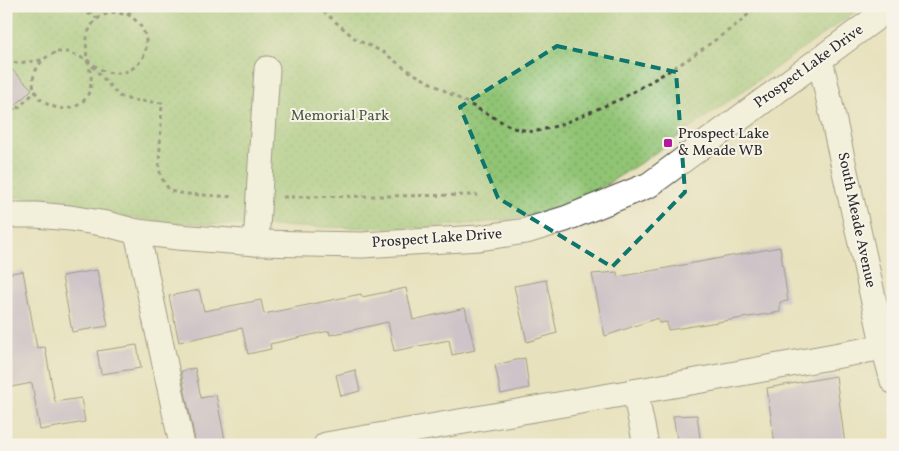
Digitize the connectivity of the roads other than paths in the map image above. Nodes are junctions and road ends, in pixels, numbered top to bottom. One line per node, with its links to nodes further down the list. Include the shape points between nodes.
1 (892, 6): 2 (street, Prospect Lake Drive)
2 (820, 59): 6 (street, Prospect Lake Drive, via 649,185 565,220 526,231 480,238 362,245); 7 (street, South Meade Avenue)
3 (267, 70): 6 (street)
4 (6, 215): 5 (street, Prospect Lake Drive, via 70,218)
5 (136, 232): 6 (street, Prospect Lake Drive); 10 (street)
6 (256, 243)
7 (890, 367): 8 (street)
8 (635, 392): 9 (street); 12 (street)
9 (443, 435): 11 (street)
10 (182, 445)
11 (326, 445)
12 (646, 445)

